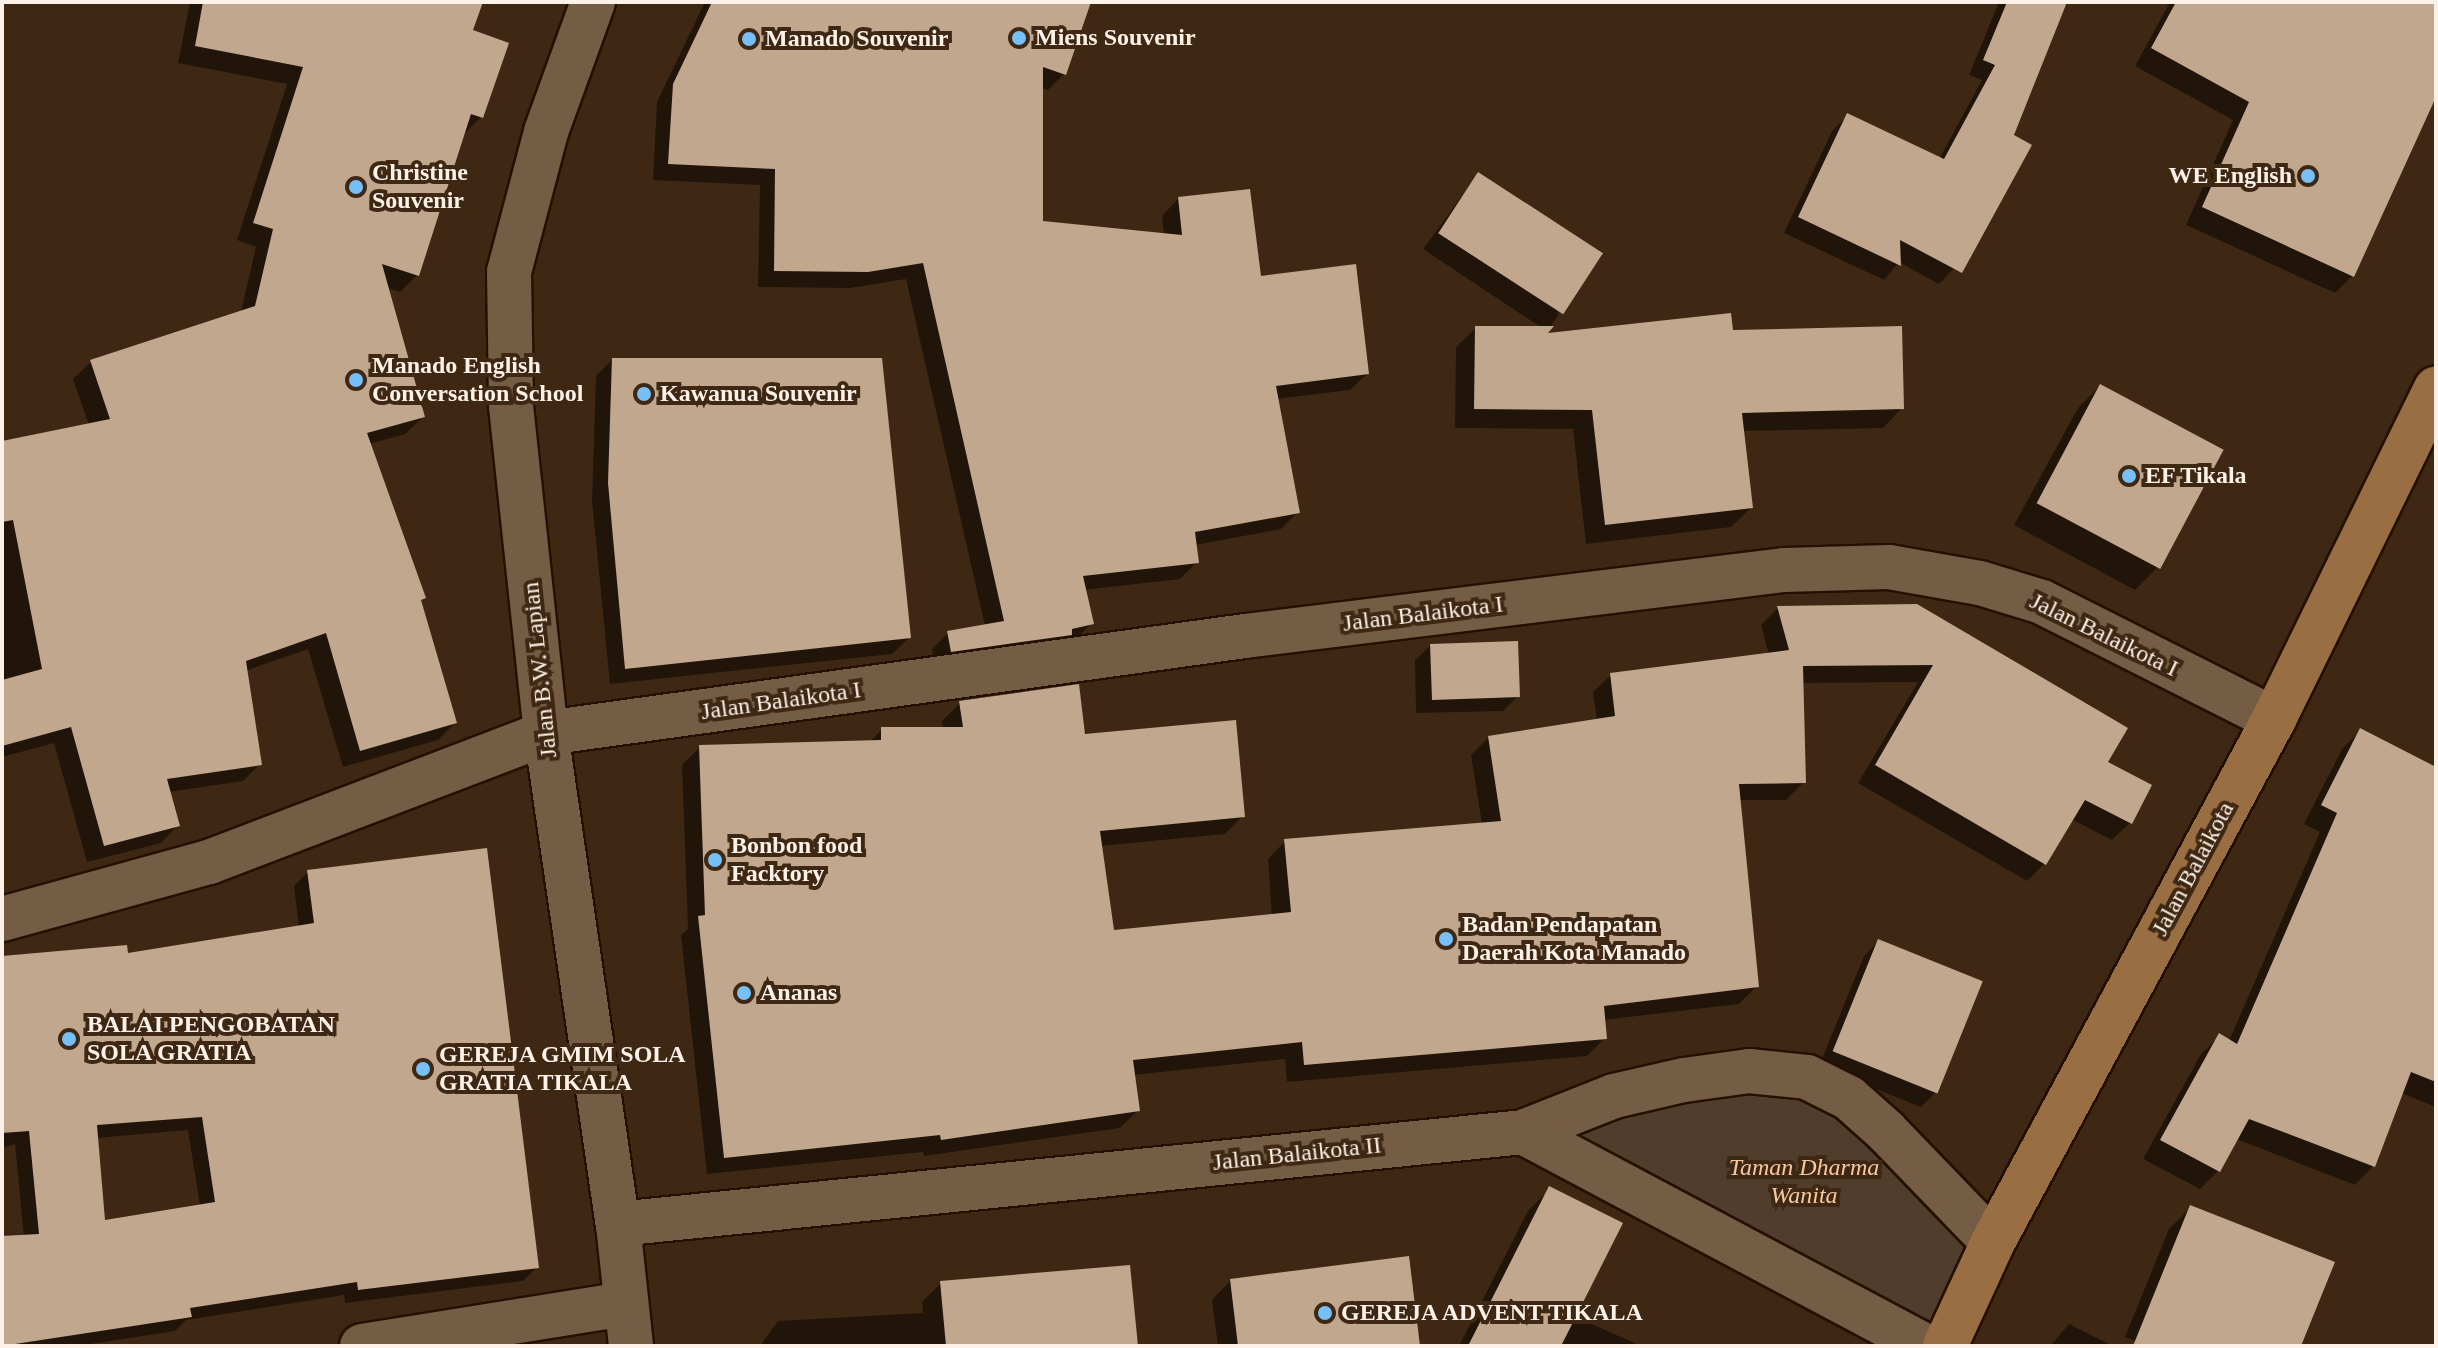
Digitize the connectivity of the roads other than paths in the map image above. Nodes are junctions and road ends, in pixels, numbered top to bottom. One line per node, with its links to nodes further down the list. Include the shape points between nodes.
1 (593, 2): 4 (street, Jalan B.W. Lapian, via 546,132 509,272 511,406)
2 (2436, 389): 3 (main road, Jalan Balaikota)
3 (2274, 719): 4 (street, Jalan Balaikota I, via 2042,602 1980,583 1889,567 1784,570); 8 (main road, Jalan Balaikota)
4 (546, 733): 5 (street, Jalan Balaikota I, via 209,862); 7 (street, Jalan B.W. Lapian)
5 (2, 919)
6 (1523, 1132): 7 (street, Jalan Balaikota II); 8 (street, Jalan Balaikota II, via 1614,1096 1684,1080 1749,1071 1807,1077 1849,1098); 11 (street)
7 (618, 1224): 9 (street, Jalan B.W. Lapian)
8 (1993, 1242): 12 (main road, Jalan Balaikota)
9 (628, 1325): 10 (street)
10 (362, 1346)
11 (1925, 1346)
12 (1945, 1346)

